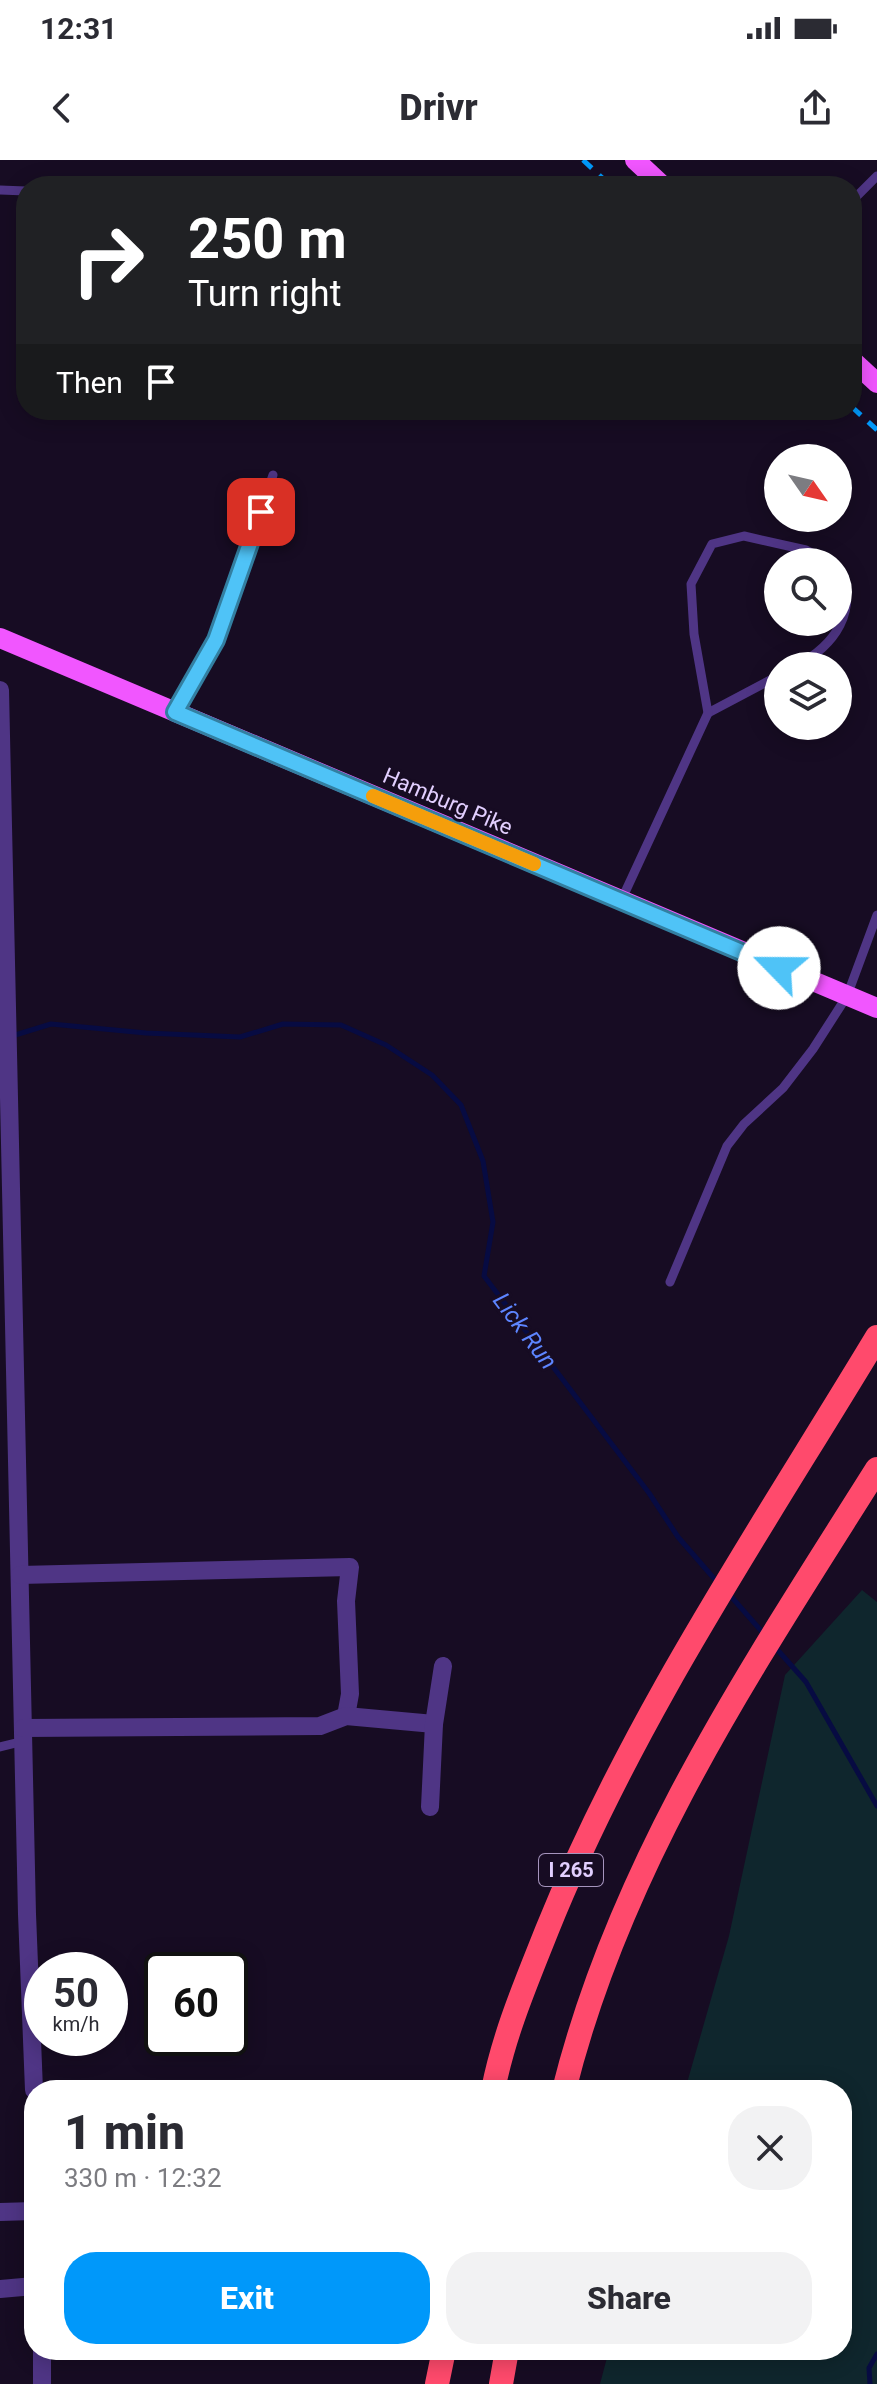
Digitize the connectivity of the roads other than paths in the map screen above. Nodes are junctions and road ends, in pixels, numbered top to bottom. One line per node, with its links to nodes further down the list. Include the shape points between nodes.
1 (635, 160): 2 (main road)
2 (652, 176)
3 (877, 176): 4 (lane)
4 (862, 191)
5 (862, 369): 6 (main road)
6 (877, 383)
7 (273, 475): 14 (lane, via 216,640)
8 (797, 548): 15 (lane, via 744,536 712,544 691,584)
9 (833, 636): 11 (lane)
10 (0, 638): 14 (main road, Hamburg Pike)
11 (819, 652)
12 (764, 683): 15 (lane)
13 (0, 690): 16 (street)
14 (175, 712): 17 (main road, Hamburg Pike)
15 (708, 713): 17 (lane)
16 (2, 884): 19 (street)
17 (621, 901): 20 (main road, Hamburg Pike)
18 (877, 915): 20 (lane)
19 (3, 939): 24 (street, via 9,1055)
20 (847, 996): 21 (main road, Hamburg Pike); 22 (lane, via 783,1088 727,1146)
21 (877, 1008)
22 (670, 1282)
23 (877, 1337): 35 (highway, I 265, via 677,1661 582,1842 502,2044)
24 (7, 1340): 26 (street)
25 (877, 1469): 36 (highway, I 265, via 678,1795 604,1965)
26 (9, 1523): 27 (street)
27 (20, 1575): 29 (street, via 350,1567); 31 (street)
28 (443, 1666): 30 (street)
29 (346, 1716): 30 (street); 31 (street, via 320,1726)
30 (434, 1724): 33 (street)
31 (24, 1734): 32 (lane); 34 (street)
32 (0, 1747)
33 (430, 1807)
34 (34, 2080)
35 (495, 2080)
36 (567, 2080)
37 (24, 2211): 38 (street)
38 (0, 2212)
39 (24, 2287): 40 (street)
40 (0, 2289)
41 (42, 2360): 44 (street)
42 (442, 2360): 45 (highway)
43 (505, 2360): 46 (highway)
44 (42, 2384)
45 (437, 2384)
46 (501, 2384)

